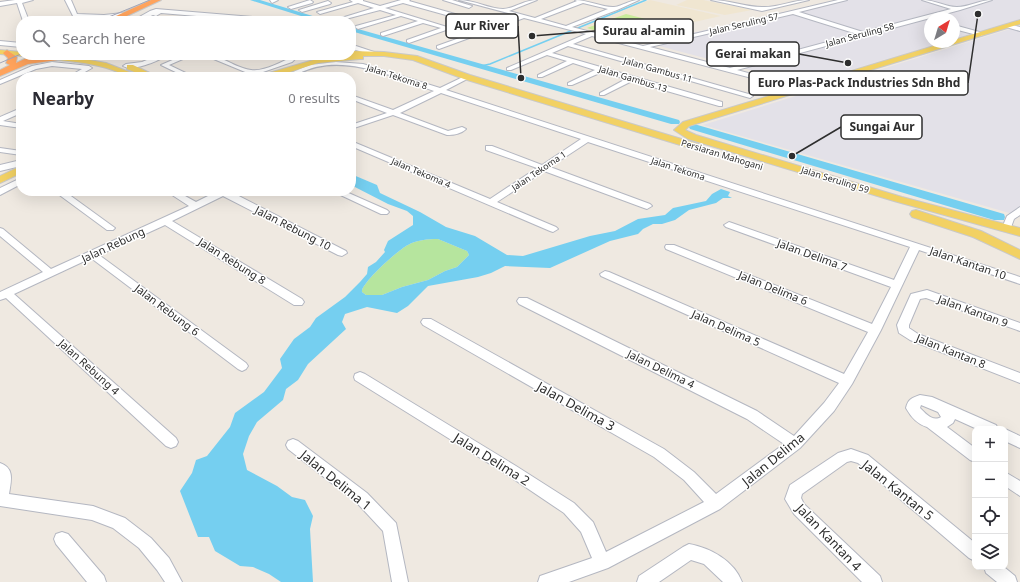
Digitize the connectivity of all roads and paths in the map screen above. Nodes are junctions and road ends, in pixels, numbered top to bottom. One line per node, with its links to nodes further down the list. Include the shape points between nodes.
1 (8, 0): 25 (street)
2 (30, 0): 19 (street)
3 (68, 0): 40 (street, via 75,15)
4 (157, 0): 41 (highway)
5 (165, 0): 33 (highway)
6 (317, 0): 27 (street)
7 (366, 0): 20 (street)
8 (446, 0): 48 (street)
9 (462, 0): 34 (street)
10 (521, 0): 22 (street)
11 (636, 0): 30 (street)
12 (714, 0): 29 (street, Jalan Seruling 57)
13 (725, 0): 29 (street)
14 (782, 0): 26 (street)
15 (806, 0): 26 (street, Jalan Seruling 57)
16 (844, 0): 37 (street, Jalan Seruling 57)
17 (925, 0): 31 (street)
18 (989, 0): 31 (street, Jalan Seruling 58)
19 (19, 1): 25 (street); 39 (street)
20 (352, 1): 28 (street); 35 (street); 36 (street)
21 (405, 1): 28 (street); 54 (street)
22 (531, 1): 34 (street)
23 (580, 1): 30 (street); 49 (street)
24 (333, 2): 32 (street)
25 (0, 3)
26 (796, 3): 29 (street, Jalan Seruling 57)
27 (291, 7)
28 (380, 8): 38 (street); 45 (street)
29 (767, 8)
30 (615, 9): 56 (street)
31 (958, 9): 47 (street, Jalan Seruling 58)
32 (302, 10)
33 (153, 11): 42 (highway); 43 (street); 44 (street)
34 (504, 11): 46 (street)
35 (310, 12)
36 (320, 12)
37 (792, 12): 61 (street); 69 (street, Jalan Seruling 57)
38 (401, 14): 50 (street); 53 (street)
39 (24, 16)
40 (83, 16)
41 (124, 16)
42 (137, 16)
43 (148, 16)
44 (204, 16)
45 (353, 16)
46 (525, 16): 48 (street); 49 (street)
47 (922, 18): 61 (street, Jalan Seruling 58)
48 (518, 19): 54 (street); 59 (street)
49 (536, 19): 56 (street)
50 (424, 21): 55 (street); 60 (street)
51 (1020, 22): 52 (main road, Jalan Seruling 59)
52 (1008, 26): 58 (street); 62 (main road, Jalan Seruling 59)
53 (358, 27)
54 (495, 27): 64 (street)
55 (448, 28): 64 (street); 65 (street)
56 (572, 29): 63 (street)
57 (960, 29): 62 (street)
58 (1020, 29)
59 (560, 30)
60 (383, 34)
61 (862, 34): 97 (street, Jalan Seruling 58)
62 (981, 34): 117 (main road, Jalan Seruling 59)
63 (589, 35): 67 (street); 69 (street); 76 (street)
64 (472, 36): 68 (street)
65 (409, 41)
66 (0, 43): 70 (street)
67 (566, 44): 75 (street); 120 (street, Jalan Gambus 11)
68 (440, 47)
69 (643, 47): 76 (street)
70 (16, 49)
71 (16, 50): 72 (main road)
72 (2, 51): 91 (highway, via 13,57)
73 (356, 52): 88 (main road, Persiaran Mahogani)
74 (356, 52): 88 (main road, Persiaran Mahogani)
75 (546, 53): 89 (street, Jalan Gambus 13); 95 (street)
76 (670, 57): 97 (street); 114 (street, via 754,81)
77 (24, 60): 91 (highway)
78 (36, 60): 91 (highway)
79 (81, 60): 90 (main road)
80 (100, 60): 92 (main road)
81 (152, 60): 92 (street)
82 (163, 60): 102 (street)
83 (177, 60): 103 (street, via 164,65)
84 (220, 60): 104 (street)
85 (289, 60): 105 (street)
86 (312, 60): 106 (main road)
87 (320, 60): 107 (main road, Persiaran Mahogani)
88 (422, 61): 112 (main road, Persiaran Mahogani)
89 (572, 61): 96 (street, Jalan Gambus 13); 111 (street)
90 (99, 64): 94 (street); 100 (main road)
91 (13, 65): 93 (highway); 109 (highway)
92 (126, 66): 101 (main road)
93 (0, 68)
94 (90, 68): 98 (street, via 52,64); 99 (street)
95 (509, 68)
96 (602, 70): 113 (street, Jalan Gambus 13); 116 (street)
97 (730, 70): 114 (street)
98 (23, 72)
99 (82, 72)
100 (131, 72)
101 (135, 72)
102 (142, 72)
103 (180, 72)
104 (250, 72)
105 (263, 72)
106 (266, 72)
107 (280, 72)
108 (297, 72): 118 (street, Jalan Tekoma 8, via 336,63 361,65)
109 (0, 73)
110 (16, 75): 115 (street)
111 (540, 76)
112 (467, 77): 118 (street); 164 (main road, Persiaran Mahogani, via 940,221 977,234)
113 (632, 78): 119 (street); 123 (street, Jalan Gambus 13)
114 (761, 78): 117 (street)
115 (0, 82)
116 (570, 84)
117 (801, 89): 157 (main road, Jalan Seruling 59, via 691,122 679,130 692,137 891,197)
118 (440, 91): 126 (street); 132 (street, Jalan Tekoma)
119 (602, 94)
120 (750, 96)
121 (356, 99): 126 (street)
122 (16, 104): 124 (street)
123 (719, 104)
124 (0, 112)
125 (16, 112): 127 (street)
126 (394, 113): 130 (street); 131 (street, via 447,133)
127 (0, 120)
128 (0, 123): 129 (street)
129 (16, 125)
130 (356, 126)
131 (462, 128)
132 (587, 139): 138 (street, Jalan Tekoma 1); 160 (street, Jalan Tekoma)
133 (356, 145): 148 (street, Jalan Tekoma 4)
134 (489, 148): 138 (street)
135 (0, 150): 136 (street)
136 (16, 158)
137 (16, 164): 140 (main road)
138 (544, 168): 148 (street, Jalan Tekoma 1); 150 (street)
139 (16, 170): 140 (main road)
140 (1, 174)
141 (16, 184): 142 (street)
142 (0, 192)
143 (65, 196): 155 (street)
144 (179, 196): 149 (street)
145 (215, 196): 149 (street, Jalan Rebung)
146 (234, 196): 162 (street, Jalan Rebung 10)
147 (347, 196): 152 (street)
148 (491, 202): 156 (street, Jalan Tekoma 4)
149 (196, 206): 153 (street, Jalan Rebung)
150 (647, 206)
151 (1020, 210): 157 (street, via 1010,218)
152 (384, 212)
153 (165, 221): 163 (street, Jalan Rebung); 171 (street, Jalan Rebung 8)
154 (729, 225): 168 (street, Jalan Delima 7)
155 (110, 228)
156 (553, 228)
157 (1007, 228): 159 (main road, Jalan Seruling 59)
158 (0, 231): 165 (street)
159 (1020, 232)
160 (916, 246): 167 (street, Jalan Kantan 10); 168 (street, Jalan Delima)
161 (670, 247): 175 (street, Jalan Delima 6)
162 (342, 253)
163 (92, 254): 165 (street, Jalan Rebung); 176 (street, Jalan Rebung 6)
164 (1020, 255)
165 (50, 273): 169 (street, Jalan Rebung)
166 (605, 274): 179 (street, Jalan Delima 5)
167 (1020, 281)
168 (896, 285): 175 (street, Jalan Delima)
169 (4, 294): 184 (street, Jalan Rebung 4)
170 (523, 301): 186 (street, Jalan Delima 4, via 752,415)
171 (298, 302)
172 (910, 309): 174 (street, Jalan Kantan 9, via 915,297 927,294); 178 (street, Jalan Kantan 8, via 903,330 914,337)
173 (427, 322): 194 (street, Jalan Delima 3, via 660,453 689,476)
174 (1020, 327)
175 (875, 330): 179 (street, Jalan Delima)
176 (242, 366)
177 (360, 377): 197 (street, Jalan Delima 2, via 569,508 587,527)
178 (1020, 378)
179 (847, 381): 186 (street, Jalan Delima, via 829,407)
180 (943, 408): 181 (street, via 948,419 945,423); 181 (street, via 927,401 920,400 914,403 916,414); 182 (street)
181 (931, 423): 188 (street)
182 (984, 426)
183 (1008, 436): 185 (street)
184 (171, 442)
185 (1020, 442)
186 (795, 444): 194 (street, Jalan Delima)
187 (293, 445): 202 (street, Jalan Delima 1, via 362,498 390,528)
188 (972, 454)
189 (0, 470): 193 (street, via 4,474)
190 (816, 475): 196 (street, Jalan Kantan 5, via 843,457 863,459); 205 (street, Jalan Kantan 4, via 795,490 793,499 799,509)
191 (1008, 480): 192 (street)
192 (1020, 489)
193 (0, 499): 201 (street, via 92,513 119,523 145,543)
194 (715, 504): 197 (street, Jalan Delima)
195 (62, 539): 200 (street)
196 (972, 550)
197 (602, 562): 203 (street, Jalan Delima)
198 (996, 570): 206 (street)
199 (649, 579): 204 (street, via 689,552 702,553 716,562)
200 (98, 582)
201 (174, 582)
202 (400, 582)
203 (546, 582)
204 (734, 582)
205 (874, 582)
206 (1010, 582)

